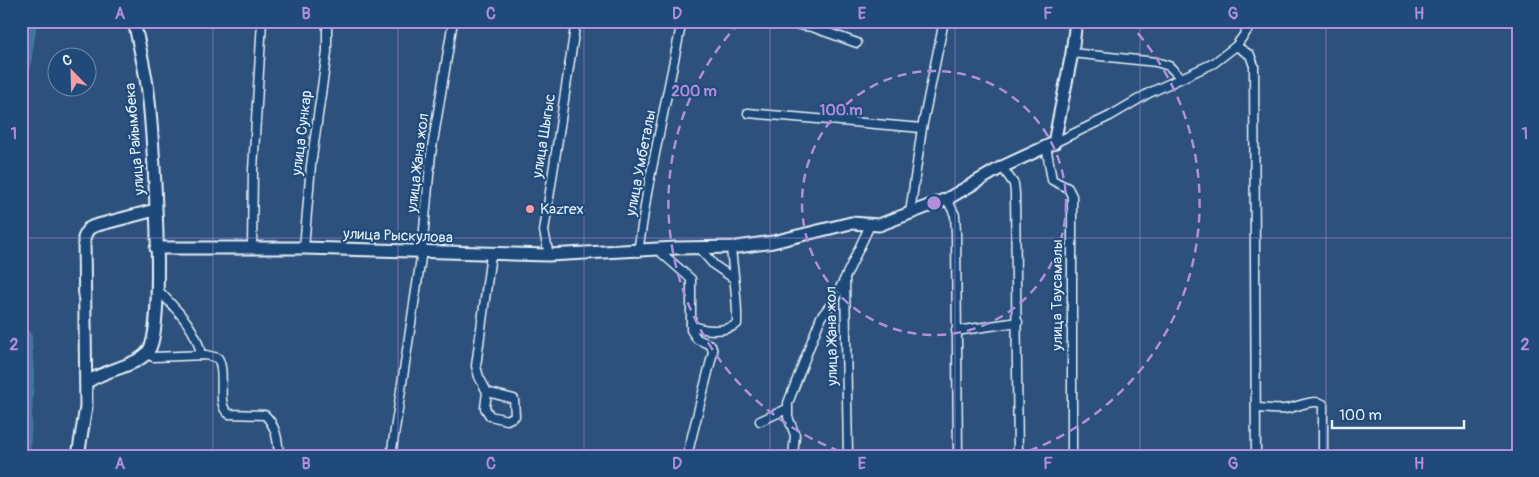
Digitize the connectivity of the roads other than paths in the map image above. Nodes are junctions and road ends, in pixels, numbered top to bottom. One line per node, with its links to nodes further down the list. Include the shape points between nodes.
1 (134, 21): 20 (street, улица Райымбека, via 148,92)
2 (262, 21): 25 (street)
3 (327, 21): 26 (street, улица Сункар, via 327,52)
4 (453, 21): 29 (street, улица Жана жол, via 431,154)
5 (576, 21): 32 (street, улица Шыгыс, via 544,231)
6 (682, 21): 30 (street, улица Умбеталы)
7 (776, 21): 11 (street, via 812,27)
8 (944, 21): 16 (street)
9 (1076, 21): 13 (street, улица Таусамалы)
10 (1254, 21): 12 (street)
11 (857, 43)
12 (1236, 46): 14 (street, via 1214,64); 43 (street, via 1250,55 1254,66)
13 (1072, 53): 14 (street, via 1156,62 1169,66); 17 (street, улица Таусамалы)
14 (1181, 78): 17 (street)
15 (748, 113): 16 (street)
16 (922, 128): 21 (street)
17 (1050, 145): 18 (street, улица Рыскулова); 54 (street, улица Таусамалы, via 1052,180 1068,188 1072,196)
18 (1002, 167): 19 (street, улица Рыскулова); 36 (street, via 1014,184 1016,194)
19 (947, 199): 21 (street, улица Рыскулова); 38 (street, via 955,216)
20 (155, 210): 24 (street); 41 (street, улица Райымбека, via 94,226 88,229 84,238)
21 (910, 213): 22 (street, улица Рыскулова, via 880,225)
22 (871, 223): 23 (street, улица Рыскулова, via 851,223 773,242); 34 (street, улица Жана жол)
23 (731, 247): 27 (street, улица Рыскулова); 33 (street)
24 (156, 248): 25 (street, улица Рыскулова); 35 (street)
25 (252, 248): 26 (street, улица Рыскулова)
26 (304, 248): 29 (street, улица Рыскулова)
27 (699, 248): 28 (street, улица Рыскулова); 33 (street, via 714,265)
28 (657, 250): 30 (street, улица Рыскулова); 37 (street, via 691,279)
29 (422, 251): 31 (street, улица Рыскулова); 48 (street, улица Жана жол)
30 (638, 252): 32 (street, улица Рыскулова)
31 (491, 254): 32 (street, улица Рыскулова); 42 (street, via 476,352 479,377)
32 (548, 255)
33 (734, 278): 37 (street, via 737,324 730,328 703,329)
34 (845, 278): 44 (street, via 821,317); 51 (street, улица Жана жол)
35 (157, 289): 39 (street, via 153,344); 40 (street, via 186,320 195,334)
36 (1018, 322): 38 (street); 53 (street)
37 (691, 324): 49 (street, via 697,339 710,344 713,352)
38 (956, 331): 52 (street)
39 (147, 354): 40 (street); 41 (street, via 96,375)
40 (201, 355): 47 (street, via 218,358 222,364 225,412 265,415 278,438)
41 (86, 383): 46 (street, улица Райымбека, via 86,408)
42 (487, 392): 42 (street, via 485,408 490,416 507,420 515,416 516,402 512,396)
43 (1257, 408): 55 (street); 56 (street, via 1284,410 1309,403 1323,404)
44 (788, 413): 45 (street); 50 (street, via 795,435)
45 (760, 422)
46 (78, 456)
47 (279, 456)
48 (391, 456)
49 (687, 456)
50 (793, 456)
51 (848, 456)
52 (958, 456)
53 (1018, 456)
54 (1072, 456)
55 (1256, 456)
56 (1323, 456)

